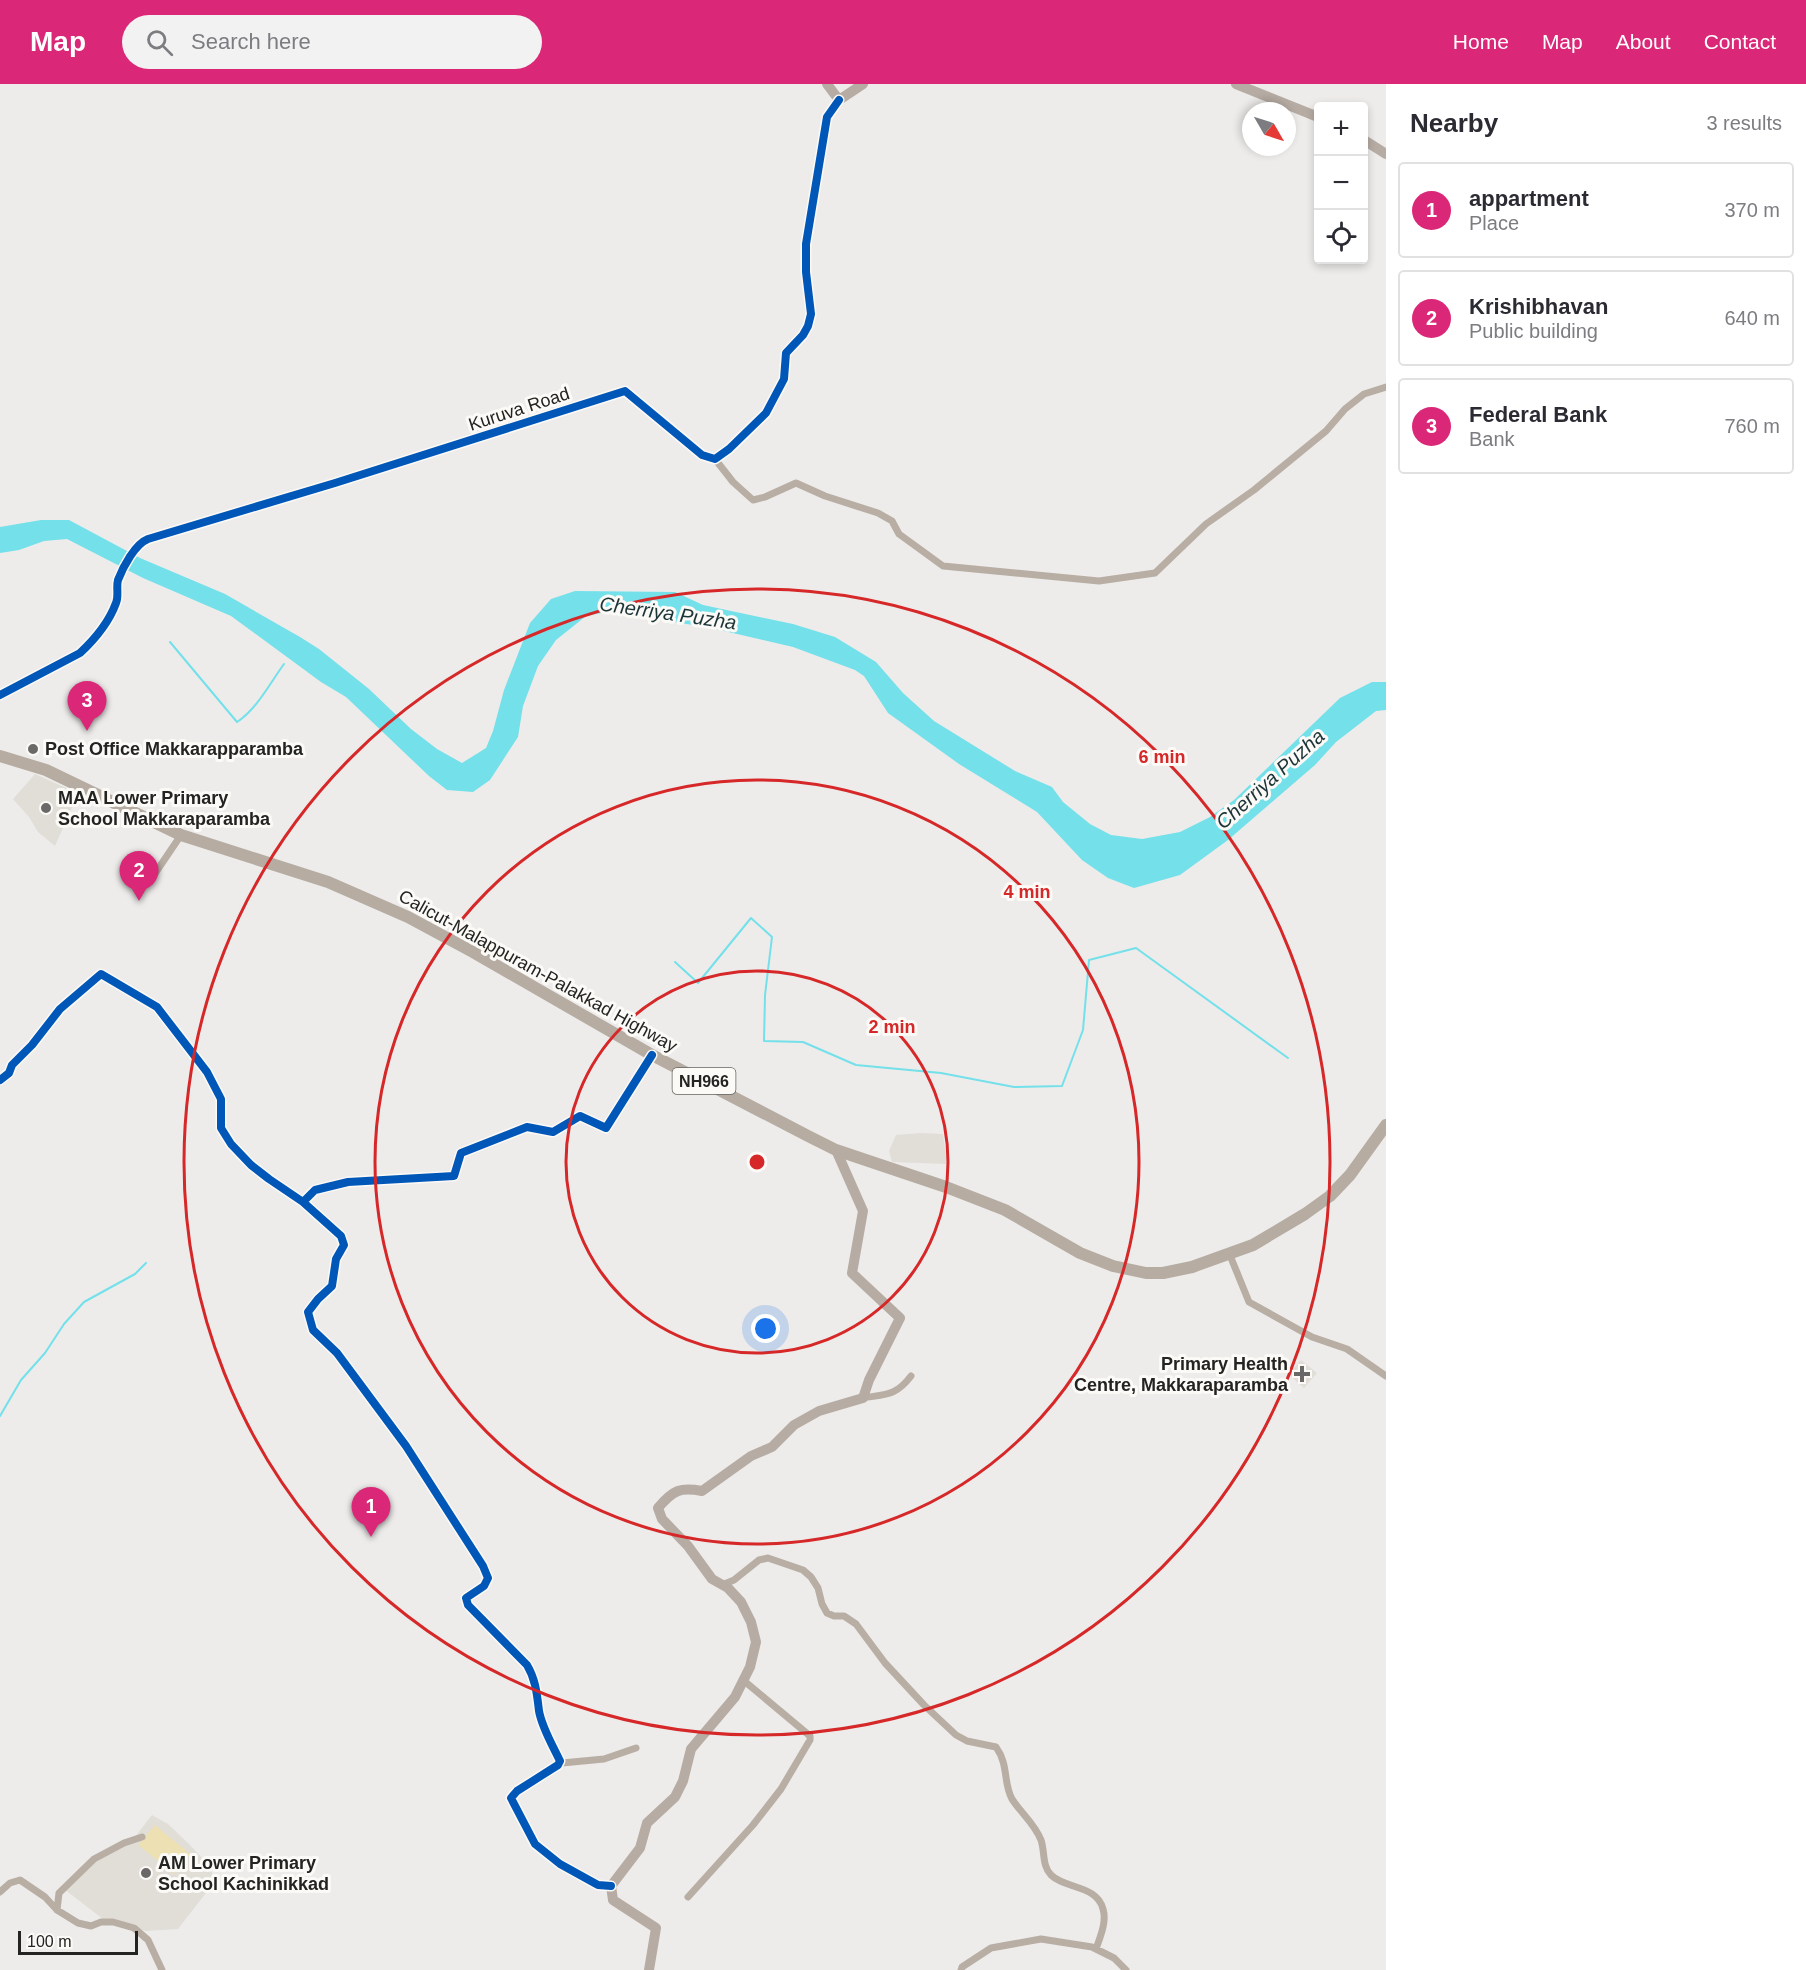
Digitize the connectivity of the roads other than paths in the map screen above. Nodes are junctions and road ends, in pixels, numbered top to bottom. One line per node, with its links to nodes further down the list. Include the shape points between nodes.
1 (827, 84): 4 (main road)
2 (863, 84): 4 (main road)
3 (1236, 84): 5 (main road)
4 (840, 100): 9 (street, via 827,117 806,244 811,314 808,326 786,353 784,379 766,412)
5 (1314, 115)
6 (1368, 143): 7 (main road)
7 (1386, 154)
8 (1386, 387): 9 (street, via 1364,394 1345,409 1326,430 1254,490 1206,524 1155,573 1099,581 944,566 898,534 892,521 878,513 796,483 753,500)
9 (715, 459): 10 (street, Kuruva Road, via 702,455 625,391 148,539 136,547 118,582 117,601 91,644)
10 (0, 695)
11 (0, 756): 12 (highway, Calicut-Malappuram-Palakkad Highway / NH966, via 46,770)
12 (181, 835): 13 (street); 14 (highway, Calicut-Malappuram-Palakkad Highway / NH966, via 328,882 408,917)
13 (152, 878)
14 (652, 1055): 17 (highway, Calicut-Malappuram-Palakkad Highway / NH966); 18 (street, via 606,1128 580,1116 553,1132 527,1127 461,1153 454,1176 348,1182 315,1190)
15 (0, 1080): 18 (street, via 60,1009 101,974 157,1007 207,1072 221,1100 221,1128 231,1144 268,1179)
16 (1386, 1125): 19 (highway, Calicut-Malappuram-Palakkad Highway / NH966, via 1330,1196 1253,1245)
17 (836, 1150): 19 (highway, Calicut-Malappuram-Palakkad Highway / NH966, via 1005,1210 1080,1253 1113,1266 1163,1273); 22 (main road, via 862,1211 852,1273 900,1317)
18 (303, 1202): 26 (street, via 341,1236 344,1245 336,1259 332,1286 308,1312 313,1330 337,1353 406,1446 483,1566 488,1578 484,1586 466,1598 468,1605 527,1665 539,1712)
19 (1229, 1253): 21 (street, via 1249,1302 1312,1337 1347,1349)
20 (911, 1376): 22 (street, via 893,1393)
21 (1386, 1376)
22 (863, 1398): 23 (main road, via 819,1411 794,1425 772,1448 751,1456 702,1491 684,1488 668,1496 658,1508 662,1519 712,1579)
23 (722, 1585): 24 (main road, via 741,1602 756,1642); 32 (street, via 768,1558 804,1570 818,1588 827,1613 856,1624 885,1663 956,1735 996,1747 1003,1756 1011,1798 1041,1840 1050,1874 1099,1900 1104,1923)
24 (743, 1680): 28 (main road, via 735,1697 691,1749 675,1797 646,1822 640,1848); 30 (street, via 810,1740 753,1826)
25 (636, 1748): 26 (street, via 604,1759)
26 (560, 1761): 28 (street, via 511,1798 535,1844 560,1864 598,1885)
27 (142, 1837): 31 (street, via 94,1859 59,1893)
28 (611, 1886): 34 (main road, via 614,1900 656,1928)
29 (0, 1892): 31 (street, via 20,1880 45,1896)
30 (688, 1897)
31 (57, 1910): 33 (street, via 90,1926 113,1922 134,1928 148,1940)
32 (1096, 1949): 35 (street, via 1041,1939 991,1948); 36 (street)
33 (162, 1970)
34 (648, 1970)
35 (961, 1970)
36 (1126, 1970)

